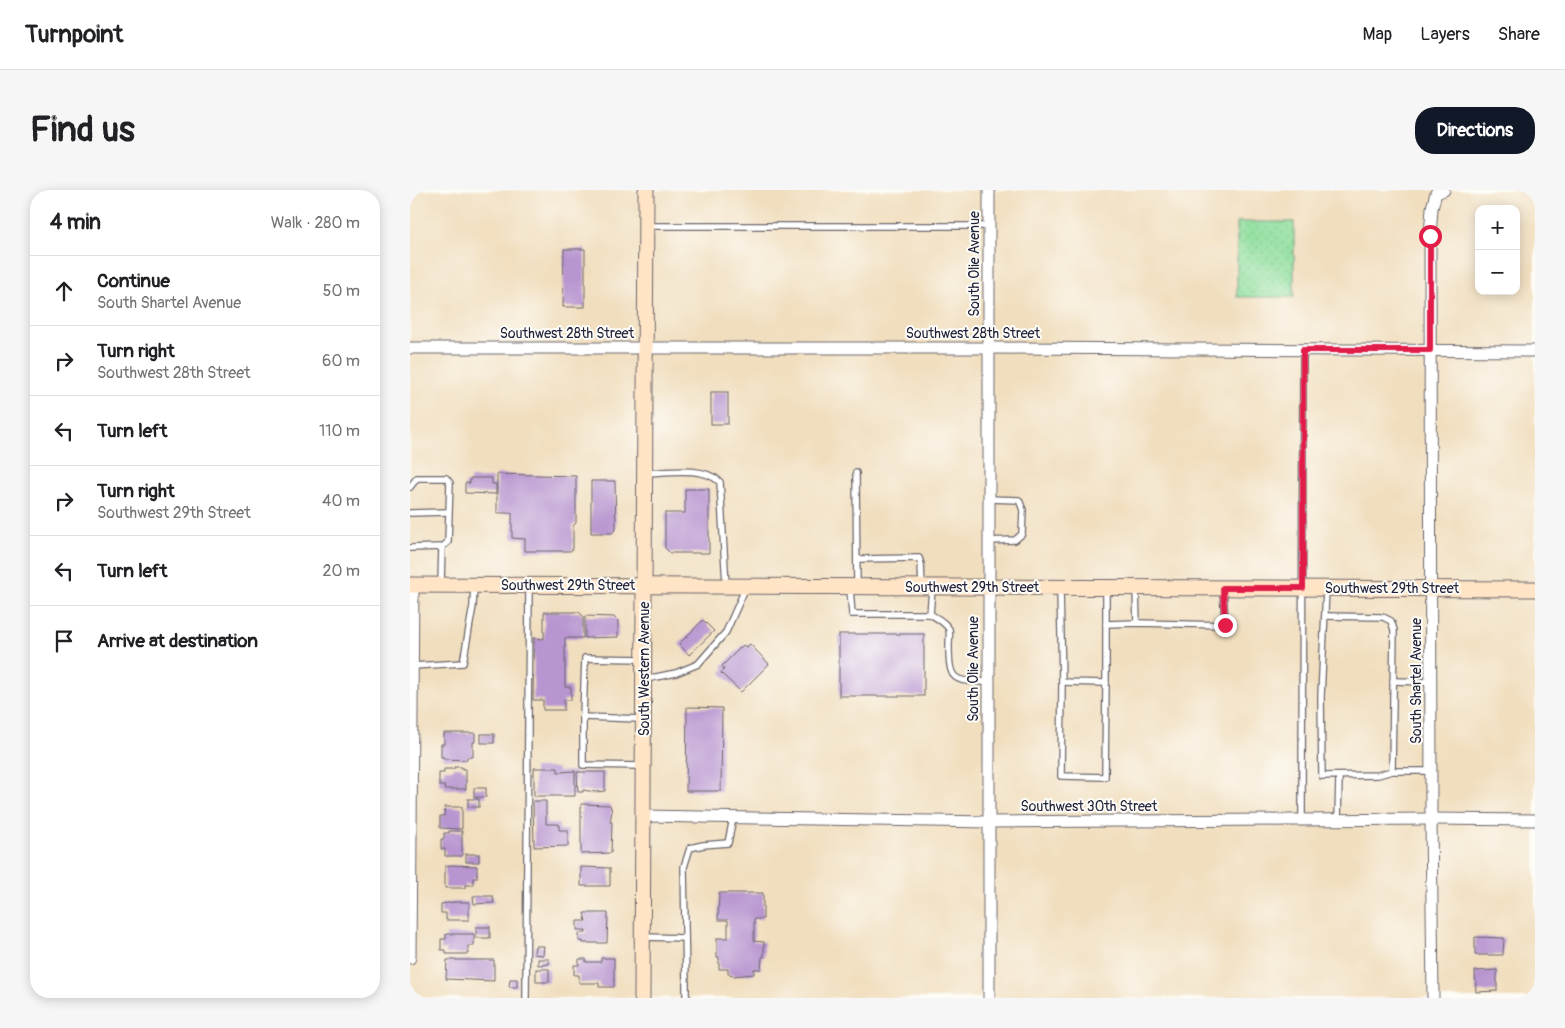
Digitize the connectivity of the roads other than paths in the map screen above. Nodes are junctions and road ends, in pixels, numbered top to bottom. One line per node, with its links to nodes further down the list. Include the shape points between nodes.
1 (646, 190): 4 (main road, South Western Avenue)
2 (989, 190): 5 (street, South Olie Avenue)
3 (1444, 190): 10 (street, South Shartel Avenue, via 1436,194 1432,208)
4 (646, 226): 5 (lane); 7 (main road, South Western Avenue)
5 (988, 226): 8 (street, South Olie Avenue)
6 (410, 348): 7 (street, Southwest 28th Street)
7 (646, 348): 8 (street, Southwest 28th Street); 12 (main road, South Western Avenue)
8 (988, 348): 9 (street, Southwest 28th Street); 15 (street, South Olie Avenue)
9 (1303, 350): 10 (street, Southwest 28th Street); 36 (lane)
10 (1430, 350): 11 (street, Southwest 28th Street); 38 (street, South Shartel Avenue)
11 (1535, 351)
12 (646, 472): 26 (main road, South Western Avenue); 27 (lane, via 700,472 714,476 720,482)
13 (856, 473): 21 (lane)
14 (410, 486): 16 (lane, via 417,478 446,478 450,483)
15 (988, 499): 18 (street, South Olie Avenue); 18 (lane, via 1018,500 1023,510 1022,534 1015,540)
16 (448, 512): 17 (lane); 19 (lane, via 448,542)
17 (410, 513)
18 (988, 541): 31 (street, South Olie Avenue)
19 (442, 547): 20 (lane); 23 (lane)
20 (410, 548)
21 (857, 558): 29 (lane); 30 (lane, via 919,558)
22 (411, 585): 23 (main road, Southwest 29th Street); 45 (street)
23 (441, 585): 24 (main road, Southwest 29th Street)
24 (474, 585): 25 (main road, Southwest 29th Street); 45 (lane, via 463,663)
25 (530, 585): 26 (main road, Southwest 29th Street); 68 (lane)
26 (645, 586): 27 (main road, Southwest 29th Street); 44 (main road, South Western Avenue)
27 (726, 586): 28 (main road, Southwest 29th Street)
28 (747, 586): 29 (main road, Southwest 29th Street); 46 (lane, via 726,632 698,664)
29 (853, 586): 30 (main road, Southwest 29th Street); 40 (lane, via 852,614)
30 (927, 587): 31 (main road, Southwest 29th Street); 40 (lane)
31 (988, 587): 32 (main road, Southwest 29th Street); 48 (street, South Olie Avenue)
32 (1060, 587): 33 (main road, Southwest 29th Street); 49 (lane)
33 (1106, 587): 34 (main road, Southwest 29th Street); 43 (lane)
34 (1136, 587): 35 (main road, Southwest 29th Street); 42 (lane)
35 (1223, 588): 36 (main road, Southwest 29th Street); 42 (lane, via 1225,625)
36 (1303, 588): 37 (main road, Southwest 29th Street); 61 (lane)
37 (1326, 588): 38 (main road, Southwest 29th Street); 41 (lane)
38 (1431, 588): 39 (main road, Southwest 29th Street); 50 (street, South Shartel Avenue)
39 (1535, 589)
40 (930, 614): 48 (lane, via 949,630 949,668 953,675 965,681)
41 (1325, 616): 47 (lane, via 1382,617 1391,621 1394,630); 57 (lane, via 1322,776)
42 (1137, 623): 43 (lane)
43 (1106, 624): 51 (lane)
44 (644, 659): 46 (main road, South Western Avenue); 52 (lane, via 585,658)
45 (413, 666): 67 (street)
46 (644, 680): 53 (main road, South Western Avenue)
47 (1393, 681): 50 (lane); 55 (lane)
48 (988, 682): 64 (street, South Olie Avenue)
49 (1062, 682): 51 (lane); 51 (lane, via 1061,776 1106,777)
50 (1431, 682): 56 (street, South Shartel Avenue)
51 (1106, 683)
52 (583, 717): 53 (lane); 54 (lane, via 583,765)
53 (644, 719): 54 (main road, South Western Avenue)
54 (644, 766): 58 (main road, South Western Avenue)
55 (1392, 771): 56 (lane); 57 (lane, via 1378,775)
56 (1431, 771): 60 (street, South Shartel Avenue)
57 (1339, 776): 62 (lane)
58 (644, 816): 59 (street, Southwest 30th Street); 65 (main road, South Western Avenue)
59 (733, 818): 64 (street, Southwest 30th Street); 66 (lane, via 728,843 690,848 684,867)
60 (1431, 819): 62 (street, Southwest 30th Street); 63 (street, Southwest 30th Street); 72 (street, South Shartel Avenue)
61 (1302, 820): 62 (street, Southwest 30th Street); 64 (street, Southwest 30th Street)
62 (1338, 820)
63 (1535, 820)
64 (989, 822): 71 (street, South Olie Avenue)
65 (643, 937): 66 (lane); 69 (main road, South Western Avenue)
66 (685, 938): 70 (lane)
67 (410, 958)
68 (526, 998)
69 (642, 998)
70 (688, 998)
71 (989, 998)
72 (1433, 998)

